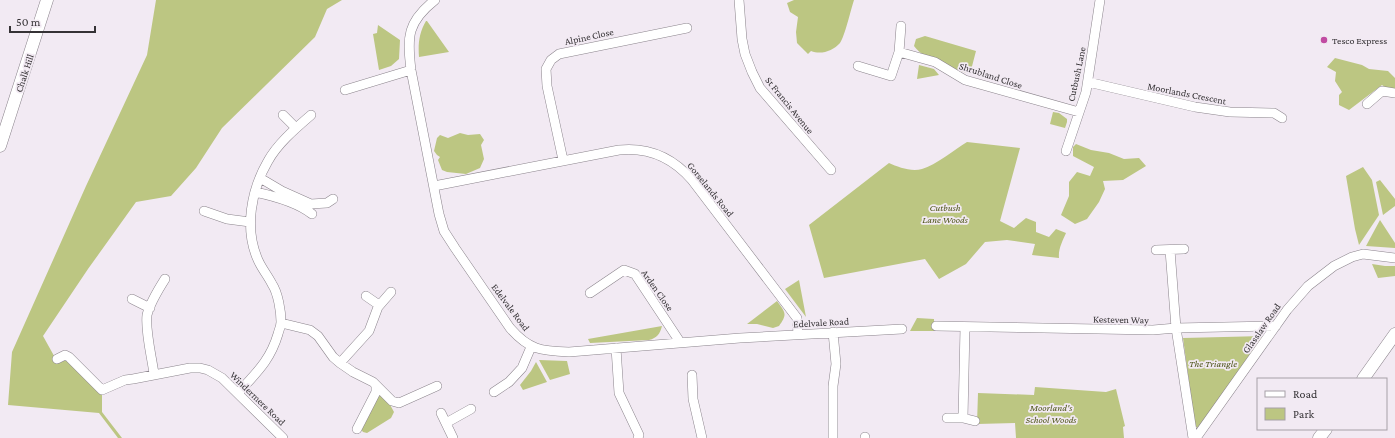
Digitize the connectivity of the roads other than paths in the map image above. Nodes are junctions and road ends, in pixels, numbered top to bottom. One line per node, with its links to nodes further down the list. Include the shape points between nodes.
1 (47, 0): 19 (street, Chalk Hill)
2 (435, 0): 9 (street, Edelvale Road, via 412,26 409,39)
3 (739, 0): 22 (street, St Francis Avenue, via 744,46 758,84)
4 (1100, 0): 10 (street, Cutbush Lane)
5 (901, 26): 7 (street)
6 (686, 28): 21 (street, Alpine Close, via 559,54 551,60 546,69 547,86)
7 (899, 52): 8 (street, via 892,76); 14 (street, Shrubland Close, via 935,62 965,80)
8 (858, 66)
9 (411, 70): 11 (street); 24 (street, Edelvale Road)
10 (1088, 82): 14 (street, Cutbush Lane); 17 (street, Moorlands Crescent, via 1195,107 1230,112 1274,113)
11 (345, 90)
12 (1395, 93): 13 (street, via 1382,92)
13 (1367, 104)
14 (1079, 112): 20 (street, Cutbush Lane)
15 (283, 115): 18 (street)
16 (311, 115): 18 (street)
17 (1282, 118)
18 (296, 128): 23 (street, via 268,161)
19 (0, 146)
20 (1066, 151)
21 (563, 160): 24 (street, Gorselands Road); 48 (street, Gorselands Road, via 635,149 652,152 674,163 692,180 797,318)
22 (831, 170)
23 (260, 178): 25 (street); 26 (street, via 310,204 327,203)
24 (434, 186): 51 (street, Edelvale Road, via 444,231 510,328)
25 (255, 192): 28 (street, via 267,194); 29 (street)
26 (333, 199)
27 (204, 212): 29 (street)
28 (312, 214)
29 (250, 222): 41 (street, via 254,249 277,294)
30 (1184, 249): 32 (street)
31 (1156, 250): 32 (street)
32 (1170, 250): 45 (street)
33 (1395, 258): 43 (street, Glasslaw Road, via 1363,254 1341,262 1308,286)
34 (165, 279): 40 (street)
35 (391, 292): 39 (street)
36 (590, 293): 50 (street, Arden Close, via 624,270 635,274)
37 (366, 296): 39 (street)
38 (132, 299): 40 (street)
39 (379, 305): 54 (street, via 369,331)
40 (150, 308): 55 (street, via 147,324)
41 (281, 323): 54 (street, via 310,330); 61 (street, via 272,352)
42 (936, 326): 44 (street, Kesteven Way)
43 (1276, 326): 45 (street, Kesteven Way); 75 (street, Glasslaw Road)
44 (965, 327): 45 (street, Kesteven Way, via 1153,330); 65 (street)
45 (1176, 328): 75 (street)
46 (902, 329): 47 (street, Edelvale Road)
47 (833, 332): 48 (street, Edelvale Road); 74 (street, via 836,364)
48 (798, 334): 50 (street, Edelvale Road)
49 (1395, 334): 57 (street)
50 (680, 342): 52 (street, Edelvale Road)
51 (531, 346): 52 (street, Edelvale Road, via 549,352); 60 (street, via 522,368 509,382)
52 (616, 348): 72 (street, via 619,393 639,434)
53 (57, 359): 55 (street, Windermere Road, via 64,355 69,358 102,390 125,380)
54 (340, 363): 58 (street)
55 (154, 374): 61 (street, Windermere Road, via 200,368 222,378)
56 (692, 375): 73 (street, via 693,399)
57 (1364, 378)
58 (374, 384): 59 (street, via 392,401 399,403); 68 (street, via 376,392)
59 (437, 386)
60 (494, 392)
61 (238, 393): 70 (street, Windermere Road)
62 (471, 409): 67 (street)
63 (441, 413): 67 (street)
64 (947, 418): 65 (street)
65 (964, 418): 66 (street)
66 (975, 421)
67 (446, 423): 71 (street)
68 (357, 430)
69 (1325, 430): 76 (street)
70 (283, 438)
71 (453, 438)
72 (638, 438)
73 (702, 438)
74 (832, 438)
75 (1195, 438)
76 (1319, 438)

